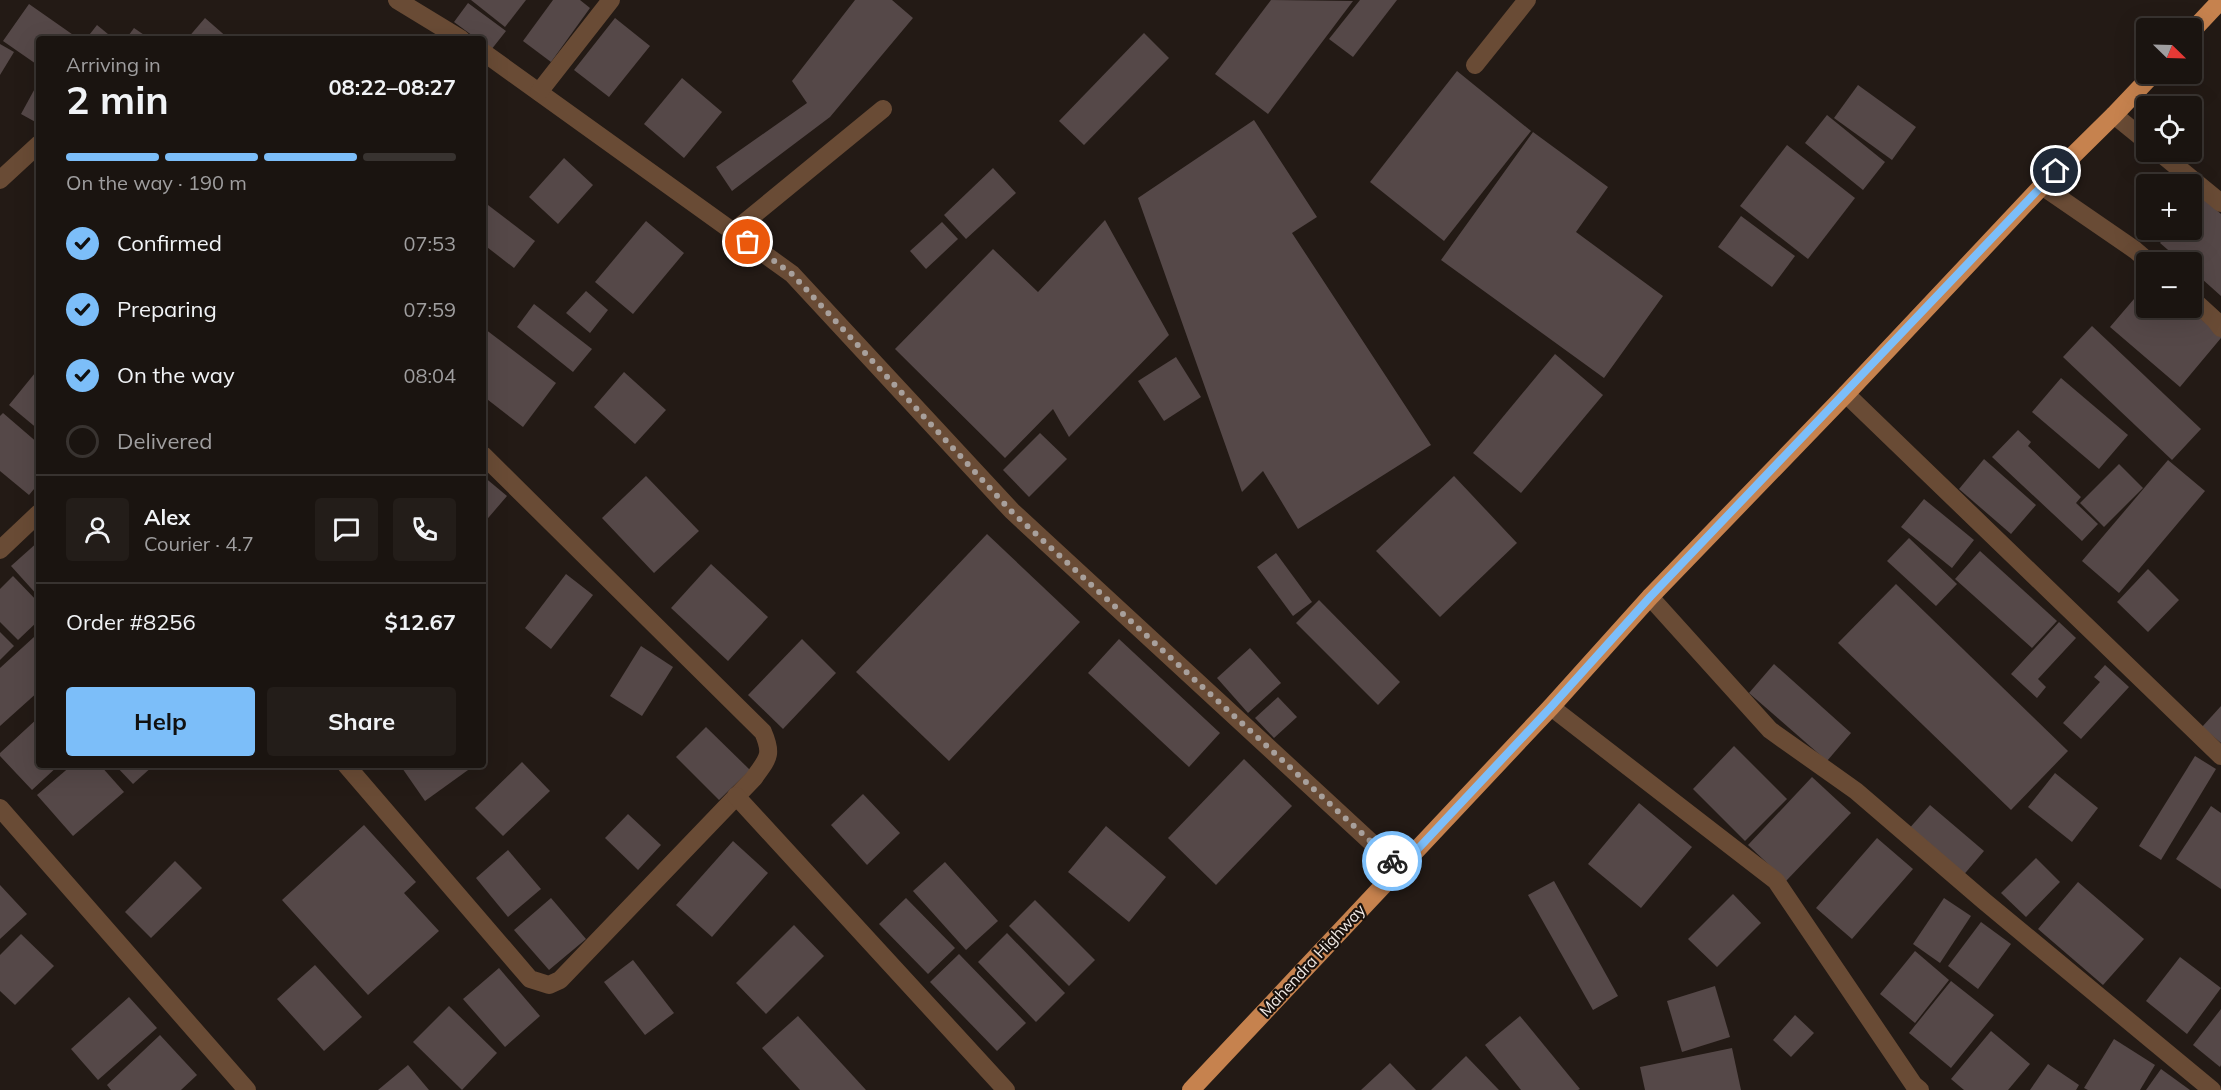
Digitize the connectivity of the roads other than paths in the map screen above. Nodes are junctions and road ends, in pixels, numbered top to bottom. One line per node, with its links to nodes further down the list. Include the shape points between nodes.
1 (397, 0): 6 (street)
2 (611, 0): 10 (street)
3 (1527, 0): 8 (street)
4 (2221, 0): 5 (highway)
5 (2202, 21)
6 (456, 36)
7 (486, 54): 10 (street)
8 (1475, 65)
9 (2143, 84): 12 (highway, Mahendra Highway)
10 (539, 92): 19 (street)
11 (883, 110): 19 (street)
12 (2114, 115): 13 (street); 17 (highway, Mahendra Highway)
13 (2136, 133)
14 (36, 147): 16 (street)
15 (2171, 162): 18 (street)
16 (0, 180)
17 (2042, 186): 20 (street); 23 (highway, Mahendra Highway)
18 (2221, 203)
19 (733, 232): 33 (street, via 792,274 1012,512)
20 (2137, 252)
21 (2202, 309): 22 (street)
22 (2221, 328)
23 (1846, 394): 27 (highway, Mahendra Highway); 29 (street)
24 (486, 458): 31 (street, via 763,732 769,746 767,759)
25 (36, 516): 26 (street)
26 (0, 550)
27 (1650, 597): 28 (highway, Mahendra Highway); 38 (street, via 1770,730 1857,791)
28 (1551, 707): 33 (highway, Mahendra Highway); 37 (street, via 1776,880)
29 (2221, 756)
30 (349, 768): 31 (street, via 530,979 549,985 560,980)
31 (736, 796): 35 (street)
32 (0, 808): 34 (street)
33 (1400, 868): 36 (highway, Mahendra Highway)
34 (247, 1090)
35 (1006, 1090)
36 (1191, 1090)
37 (1920, 1090)
38 (2212, 1090)

